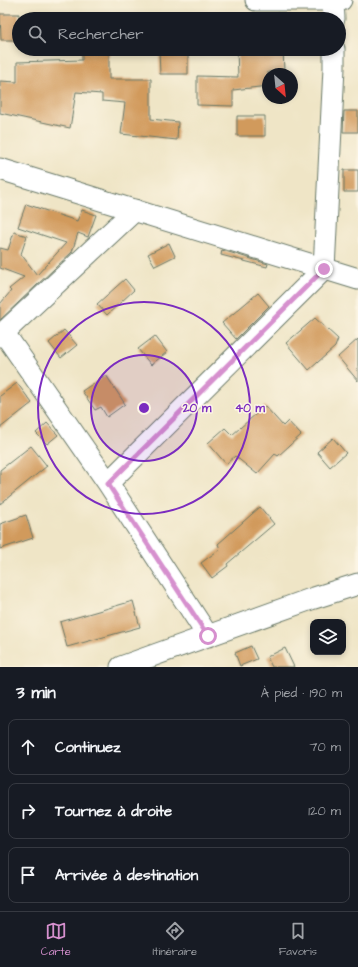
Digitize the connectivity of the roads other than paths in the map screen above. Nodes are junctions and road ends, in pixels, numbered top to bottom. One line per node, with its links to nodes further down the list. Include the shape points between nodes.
1 (256, 0): 2 (street)
2 (333, 0): 3 (street); 4 (street)
3 (340, 0)
4 (334, 12)
5 (334, 56): 8 (street)
6 (0, 169): 7 (street)
7 (135, 210): 8 (street); 10 (street)
8 (324, 269): 9 (street); 11 (street)
9 (358, 279)
10 (2, 334): 11 (street)
11 (108, 484): 13 (street)
12 (358, 584): 13 (street)
13 (208, 636): 14 (street)
14 (121, 667)

